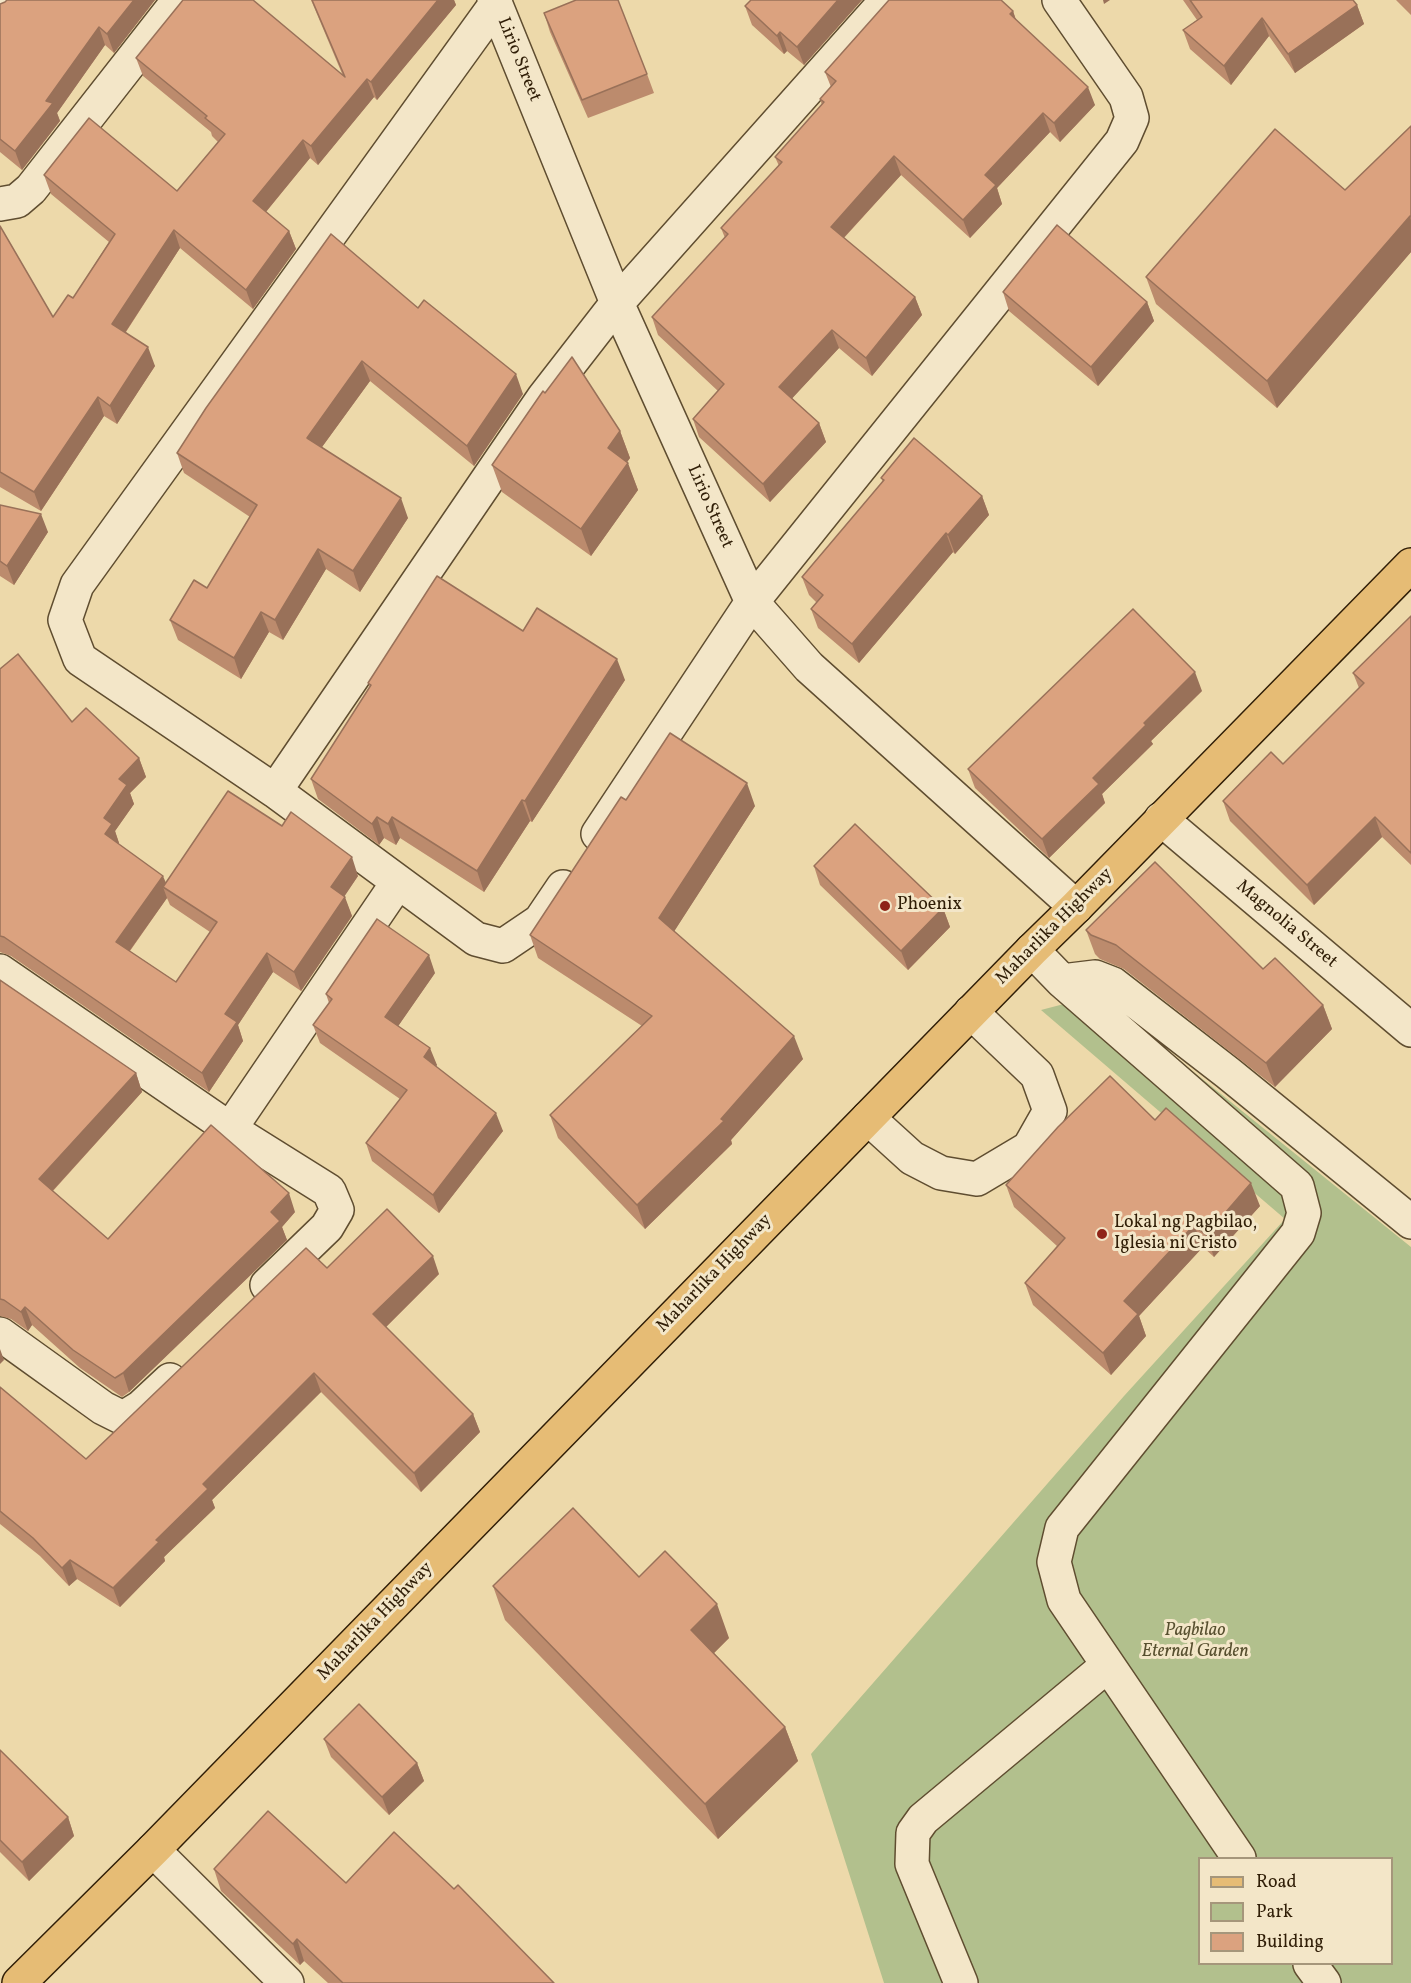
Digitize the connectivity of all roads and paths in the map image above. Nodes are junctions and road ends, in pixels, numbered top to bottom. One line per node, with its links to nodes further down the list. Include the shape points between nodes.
1 (2, 0): 6 (street)
2 (179, 0): 7 (street, via 31,189 16,201)
3 (886, 0): 8 (street)
4 (1059, 0): 10 (street, via 1126,97 1132,118 1122,141)
5 (495, 2): 8 (street, Lirio Street); 11 (street, via 76,585 65,620 80,658)
6 (0, 6)
7 (0, 204)
8 (616, 303): 10 (street, Lirio Street); 11 (street, via 544,397)
9 (1411, 565): 12 (main road, Maharlika Highway)
10 (752, 602): 13 (street, via 540,921 503,946 476,939); 14 (street, Lirio Street, via 808,667)
11 (275, 791): 13 (street)
12 (1161, 819): 14 (main road, Maharlika Highway); 19 (street, Magnolia Street)
13 (398, 882): 21 (street)
14 (1076, 907): 15 (main road, Maharlika Highway)
15 (1032, 950): 17 (street); 18 (main road, Maharlika Highway)
16 (0, 971): 21 (street)
17 (1062, 981): 22 (street, via 1095,977 1113,984); 26 (street, via 1297,1186 1304,1213 1298,1233 1062,1527 1054,1562 1064,1600)
18 (971, 1012): 20 (main road, Maharlika Highway); 20 (street, via 1037,1075 1050,1111 1029,1148 977,1179 941,1173 912,1158)
19 (1407, 1019)
20 (868, 1118): 27 (main road, Maharlika Highway)
21 (230, 1129): 23 (street, via 329,1191 337,1210 327,1227)
22 (1411, 1222)
23 (243, 1309)
24 (0, 1334): 25 (street, via 103,1408 123,1418 141,1407)
25 (192, 1358)
26 (1108, 1665): 28 (street); 32 (street, via 923,1819 913,1833 912,1864)
27 (153, 1850): 30 (main road, Maharlika Highway); 31 (street)
28 (1238, 1857)
29 (1311, 1965): 33 (street)
30 (19, 1983)
31 (287, 1983)
32 (961, 1983)
33 (1324, 1983)

